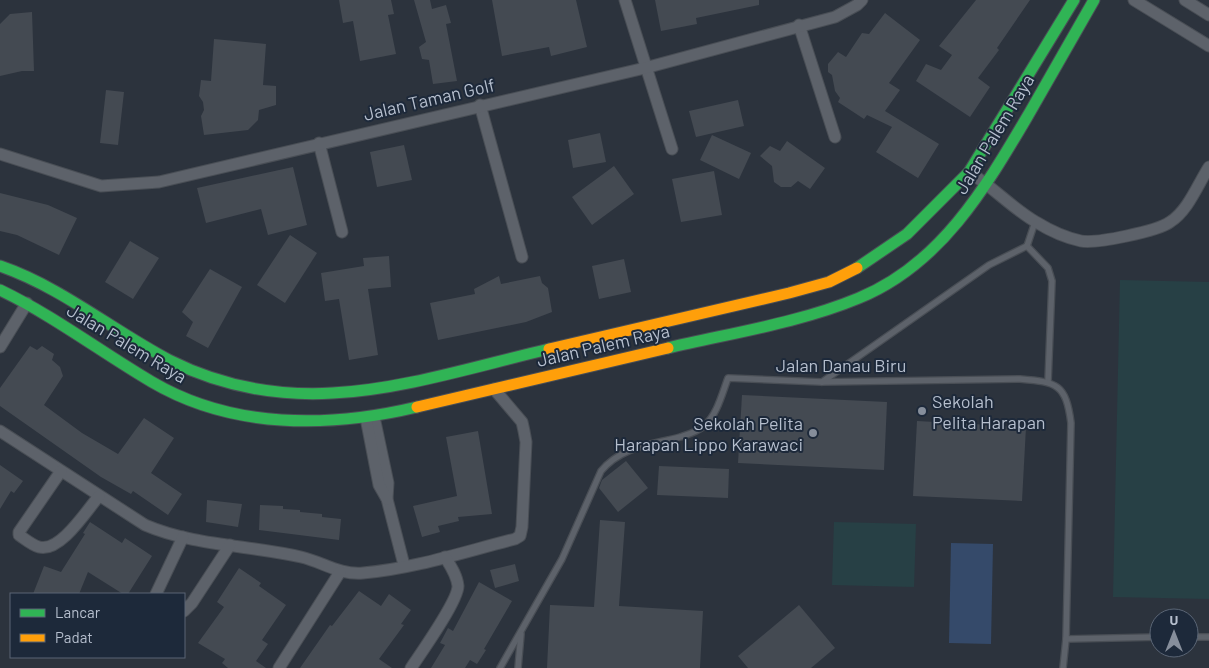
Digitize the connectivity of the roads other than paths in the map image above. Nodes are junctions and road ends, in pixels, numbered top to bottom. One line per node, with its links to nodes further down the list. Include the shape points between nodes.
1 (625, 0): 10 (street)
2 (862, 0): 8 (street, Jalan Taman Golf, via 835,17)
3 (1074, 0): 17 (street, Jalan Palem Raya)
4 (1094, 0): 18 (street, Jalan Palem Raya)
5 (1134, 0): 9 (street)
6 (1185, 0): 7 (street)
7 (1209, 15)
8 (800, 25): 10 (street, Jalan Taman Golf); 12 (street)
9 (1209, 46)
10 (645, 68): 11 (street, Jalan Taman Golf); 14 (street)
11 (480, 105): 13 (street, Jalan Taman Golf); 22 (street)
12 (835, 137)
13 (320, 144): 15 (street, Jalan Taman Golf, via 159,182 101,186); 20 (street)
14 (672, 149)
15 (0, 154)
16 (1209, 167): 19 (street, via 1179,214 1160,227 1108,239 1082,241)
17 (969, 172): 18 (street); 23 (street, Jalan Palem Raya, via 907,234 866,264 829,282 368,391 324,396 282,395 239,388 205,377 154,353 54,291)
18 (988, 184): 19 (street); 29 (street, Jalan Palem Raya, via 953,230 904,273 860,298 811,314)
19 (1035, 222): 21 (lane)
20 (342, 232)
21 (1027, 246): 27 (lane, via 989,265); 28 (lane, via 1048,268 1052,280)
22 (522, 257)
23 (0, 266)
24 (0, 290): 25 (street, Jalan Palem Raya)
25 (27, 303): 26 (street); 30 (street, Jalan Palem Raya, via 155,384 193,402 232,415 276,422)
26 (0, 347)
27 (822, 382): 28 (lane, Jalan Danau Biru, via 1020,379); 41 (lane, Jalan Danau Biru, via 728,378 705,426 696,432 633,448 610,460 596,479 562,559)
28 (1048, 382): 43 (lane, via 1066,396 1071,423)
29 (494, 388): 30 (street, Jalan Palem Raya); 36 (street, via 522,422 524,431 522,531 516,539)
30 (370, 417): 37 (street, via 388,484 387,499)
31 (0, 431): 32 (street)
32 (60, 471): 33 (street); 33 (street, via 19,532 36,547 47,547 64,537)
33 (99, 496): 34 (street, via 145,525 168,535)
34 (183, 537): 35 (street); 39 (street)
35 (230, 545): 38 (street, via 303,557); 40 (street)
36 (446, 557): 37 (street); 45 (street, via 456,577 457,590)
37 (404, 565): 38 (street, via 362,573)
38 (340, 572): 44 (street)
39 (156, 593)
40 (185, 610)
41 (521, 632): 46 (lane, Jalan Danau Biru); 47 (lane)
42 (1149, 637): 43 (lane)
43 (1066, 639): 48 (lane)
44 (279, 668)
45 (411, 668)
46 (500, 668)
47 (518, 668)
48 (1063, 668)

